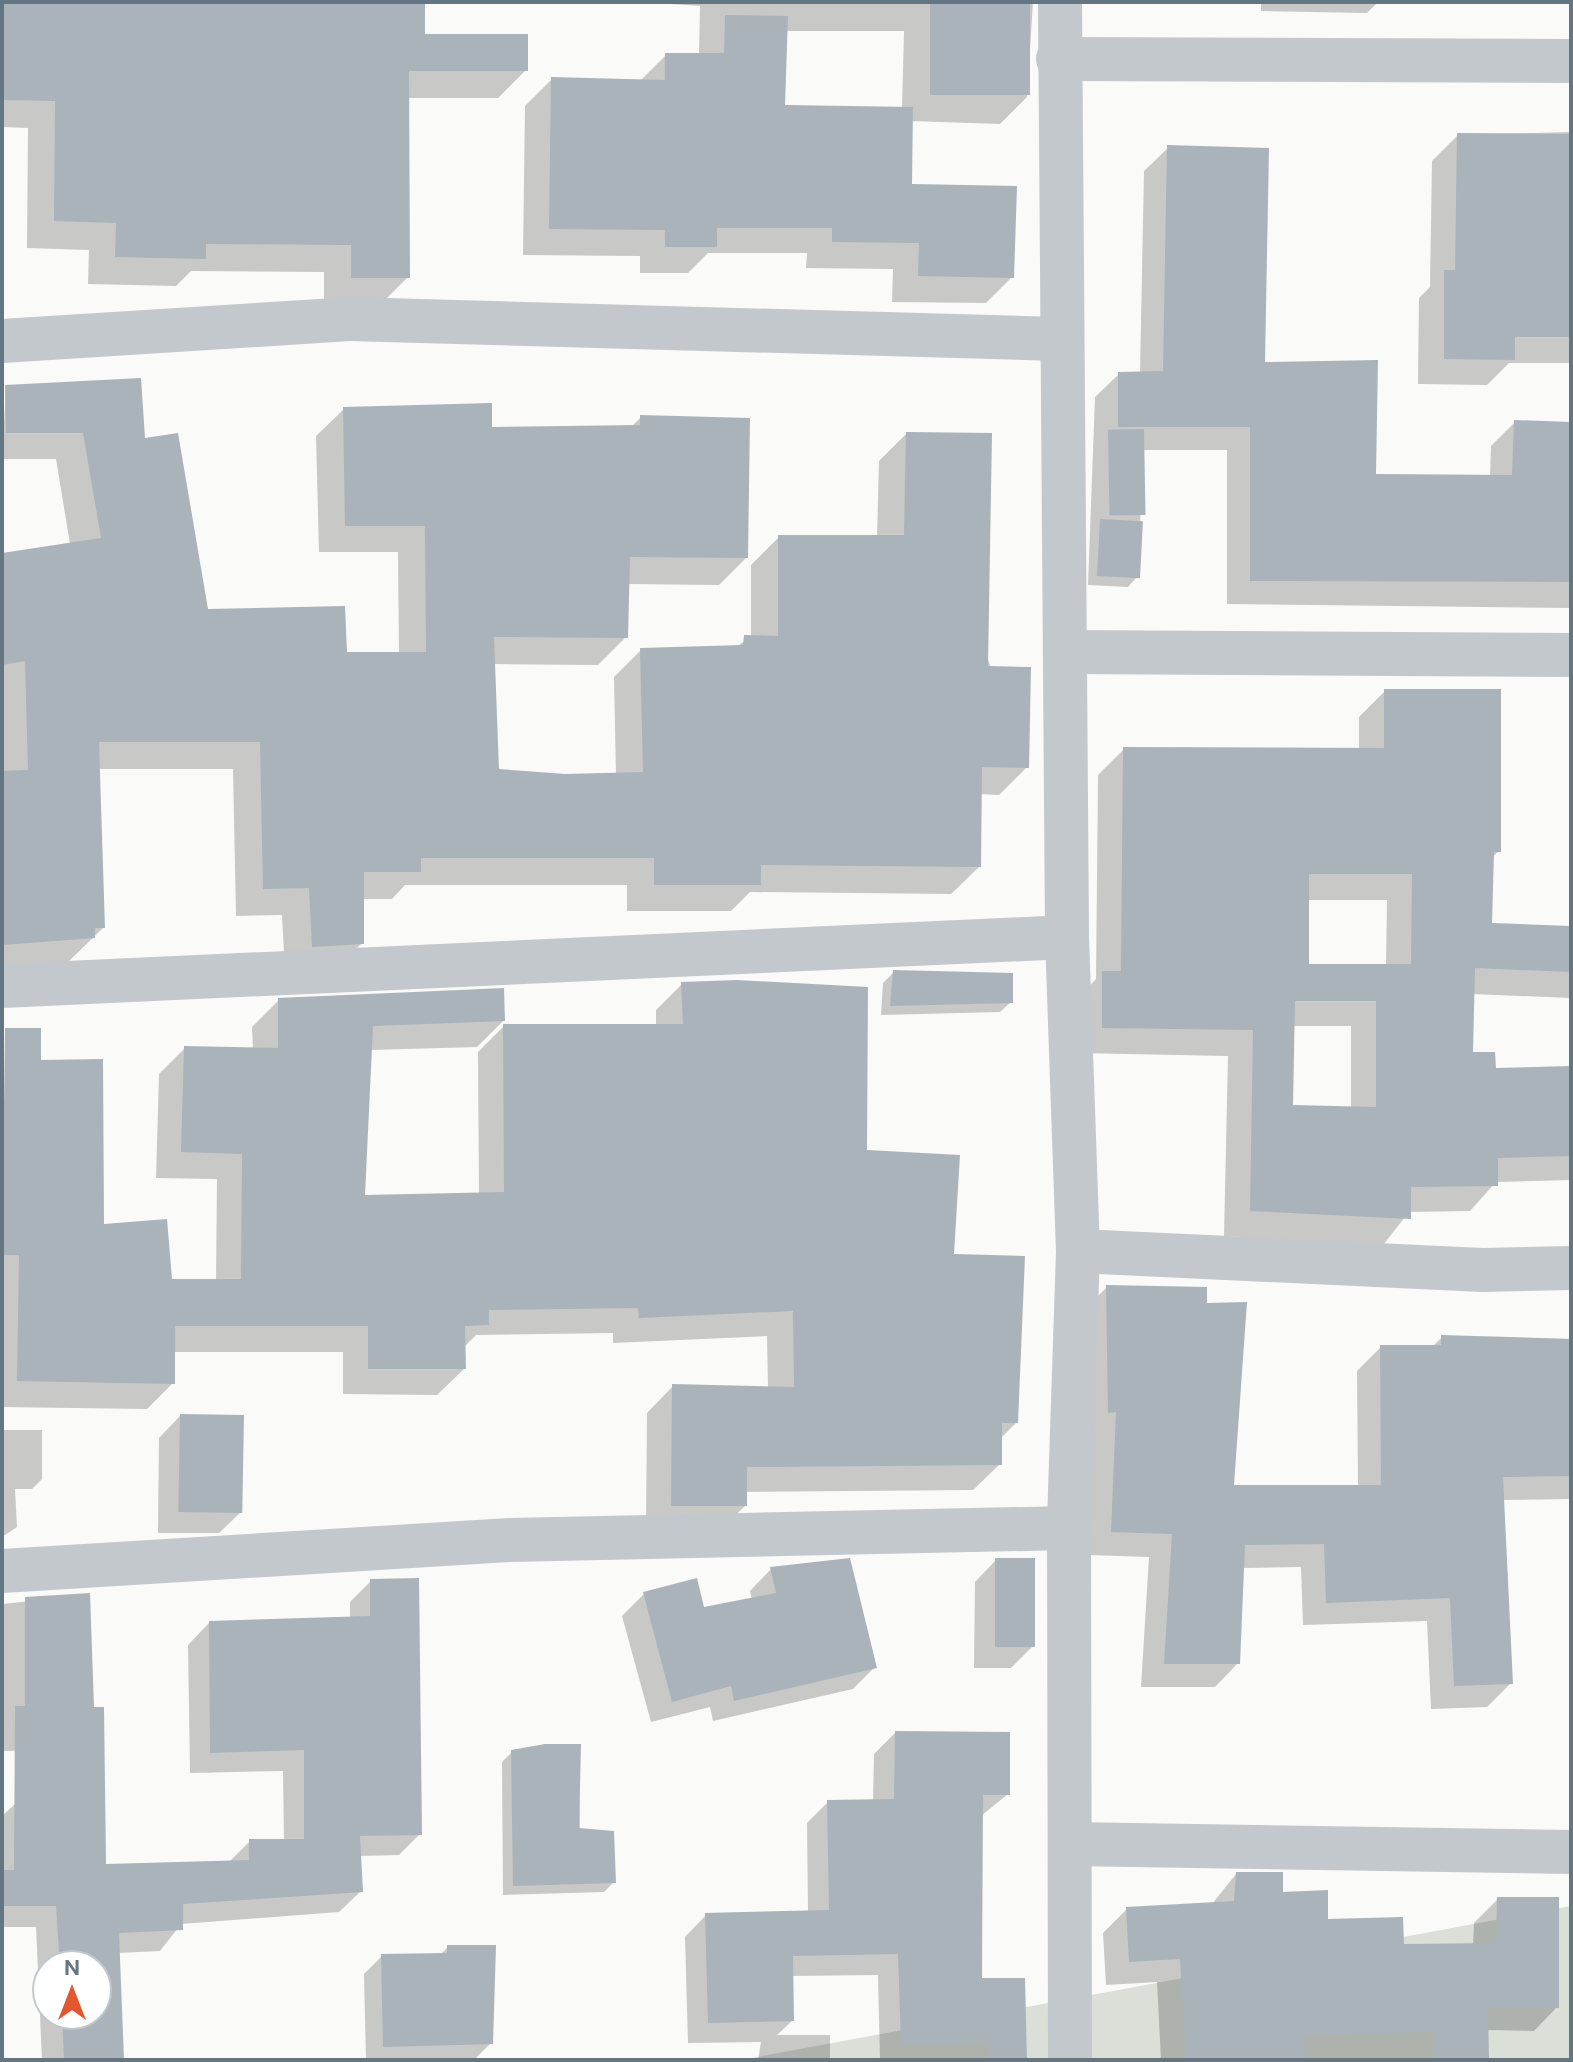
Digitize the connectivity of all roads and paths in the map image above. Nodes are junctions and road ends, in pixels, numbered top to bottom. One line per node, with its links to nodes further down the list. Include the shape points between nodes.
1 (1060, 2): 2 (street)
2 (1058, 59): 3 (street); 4 (street)
3 (1571, 61)
4 (1060, 339): 5 (street, via 349,319); 6 (street)
5 (2, 341)
6 (1065, 652): 7 (street); 8 (street)
7 (1571, 655)
8 (1067, 937): 9 (street); 10 (street)
9 (2, 986)
10 (1078, 1251): 11 (street, via 1483,1270); 12 (street)
11 (1571, 1268)
12 (1069, 1528): 13 (street, via 510,1540); 14 (street)
13 (2, 1571)
14 (1070, 1844): 15 (street); 16 (street)
15 (1571, 1852)
16 (1070, 2060)

